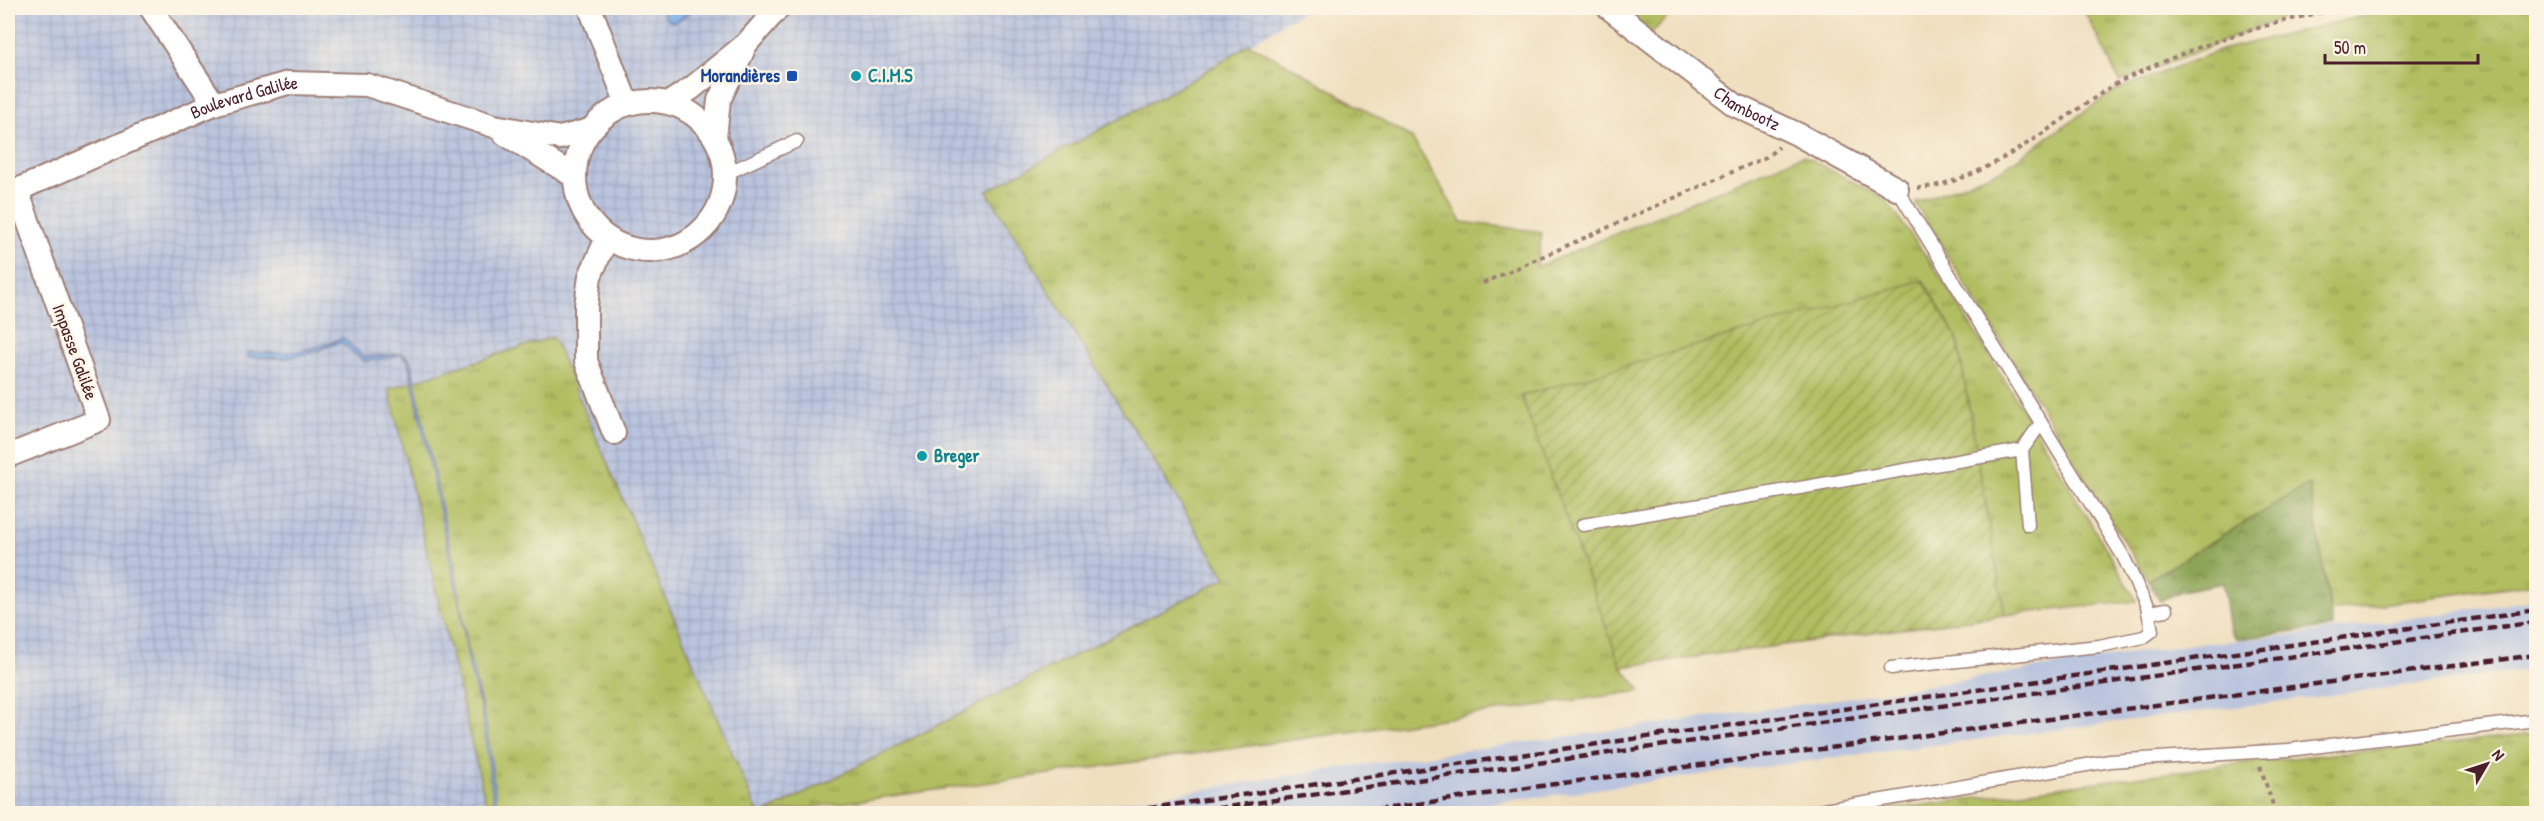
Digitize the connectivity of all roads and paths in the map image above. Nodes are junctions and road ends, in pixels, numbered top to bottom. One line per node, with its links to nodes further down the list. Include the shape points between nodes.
1 (152, 8): 8 (street)
2 (590, 8): 9 (street)
3 (778, 8): 6 (street)
4 (1609, 8): 12 (street, Chambootz, via 1736,105)
5 (2346, 8): 17 (path, via 2303,15 2210,43 2120,82 2018,149 1971,174 1933,188)
6 (746, 44): 7 (street); 13 (street, via 719,100)
7 (669, 103): 9 (street, via 648,100); 13 (street, via 703,123)
8 (214, 104): 10 (street, Boulevard Galilée, via 288,84 367,84); 18 (street, Boulevard Galilée)
9 (627, 104): 11 (street, via 606,114)
10 (494, 126): 11 (street, Boulevard Galilée, via 560,138); 16 (street, Boulevard Galilée)
11 (589, 130): 16 (street, via 578,152)
12 (1797, 134): 17 (street, Chambootz); 20 (path, via 1766,158)
13 (715, 138): 15 (street)
14 (797, 141): 15 (lane)
15 (725, 174): 19 (street, via 722,198 712,219 695,236 675,247 652,251 628,248)
16 (574, 176): 19 (street, via 578,200 590,221)
17 (1897, 189): 21 (lane)
18 (12, 192): 24 (street, Impasse Galilée, via 99,420)
19 (607, 238): 22 (street, via 590,276 586,361)
20 (1483, 283)
21 (2041, 423): 23 (lane); 28 (lane, via 2123,556)
22 (614, 433)
23 (2022, 450): 25 (lane); 26 (lane)
24 (8, 456)
25 (1583, 525)
26 (2028, 525)
27 (2166, 610): 28 (lane)
28 (2149, 613): 29 (lane, via 2152,631 2144,637 2099,646)
29 (1892, 668)
30 (2536, 720): 31 (lane)
31 (2257, 752): 32 (lane, via 2110,761); 33 (path)
32 (1801, 813)
33 (2276, 813)

